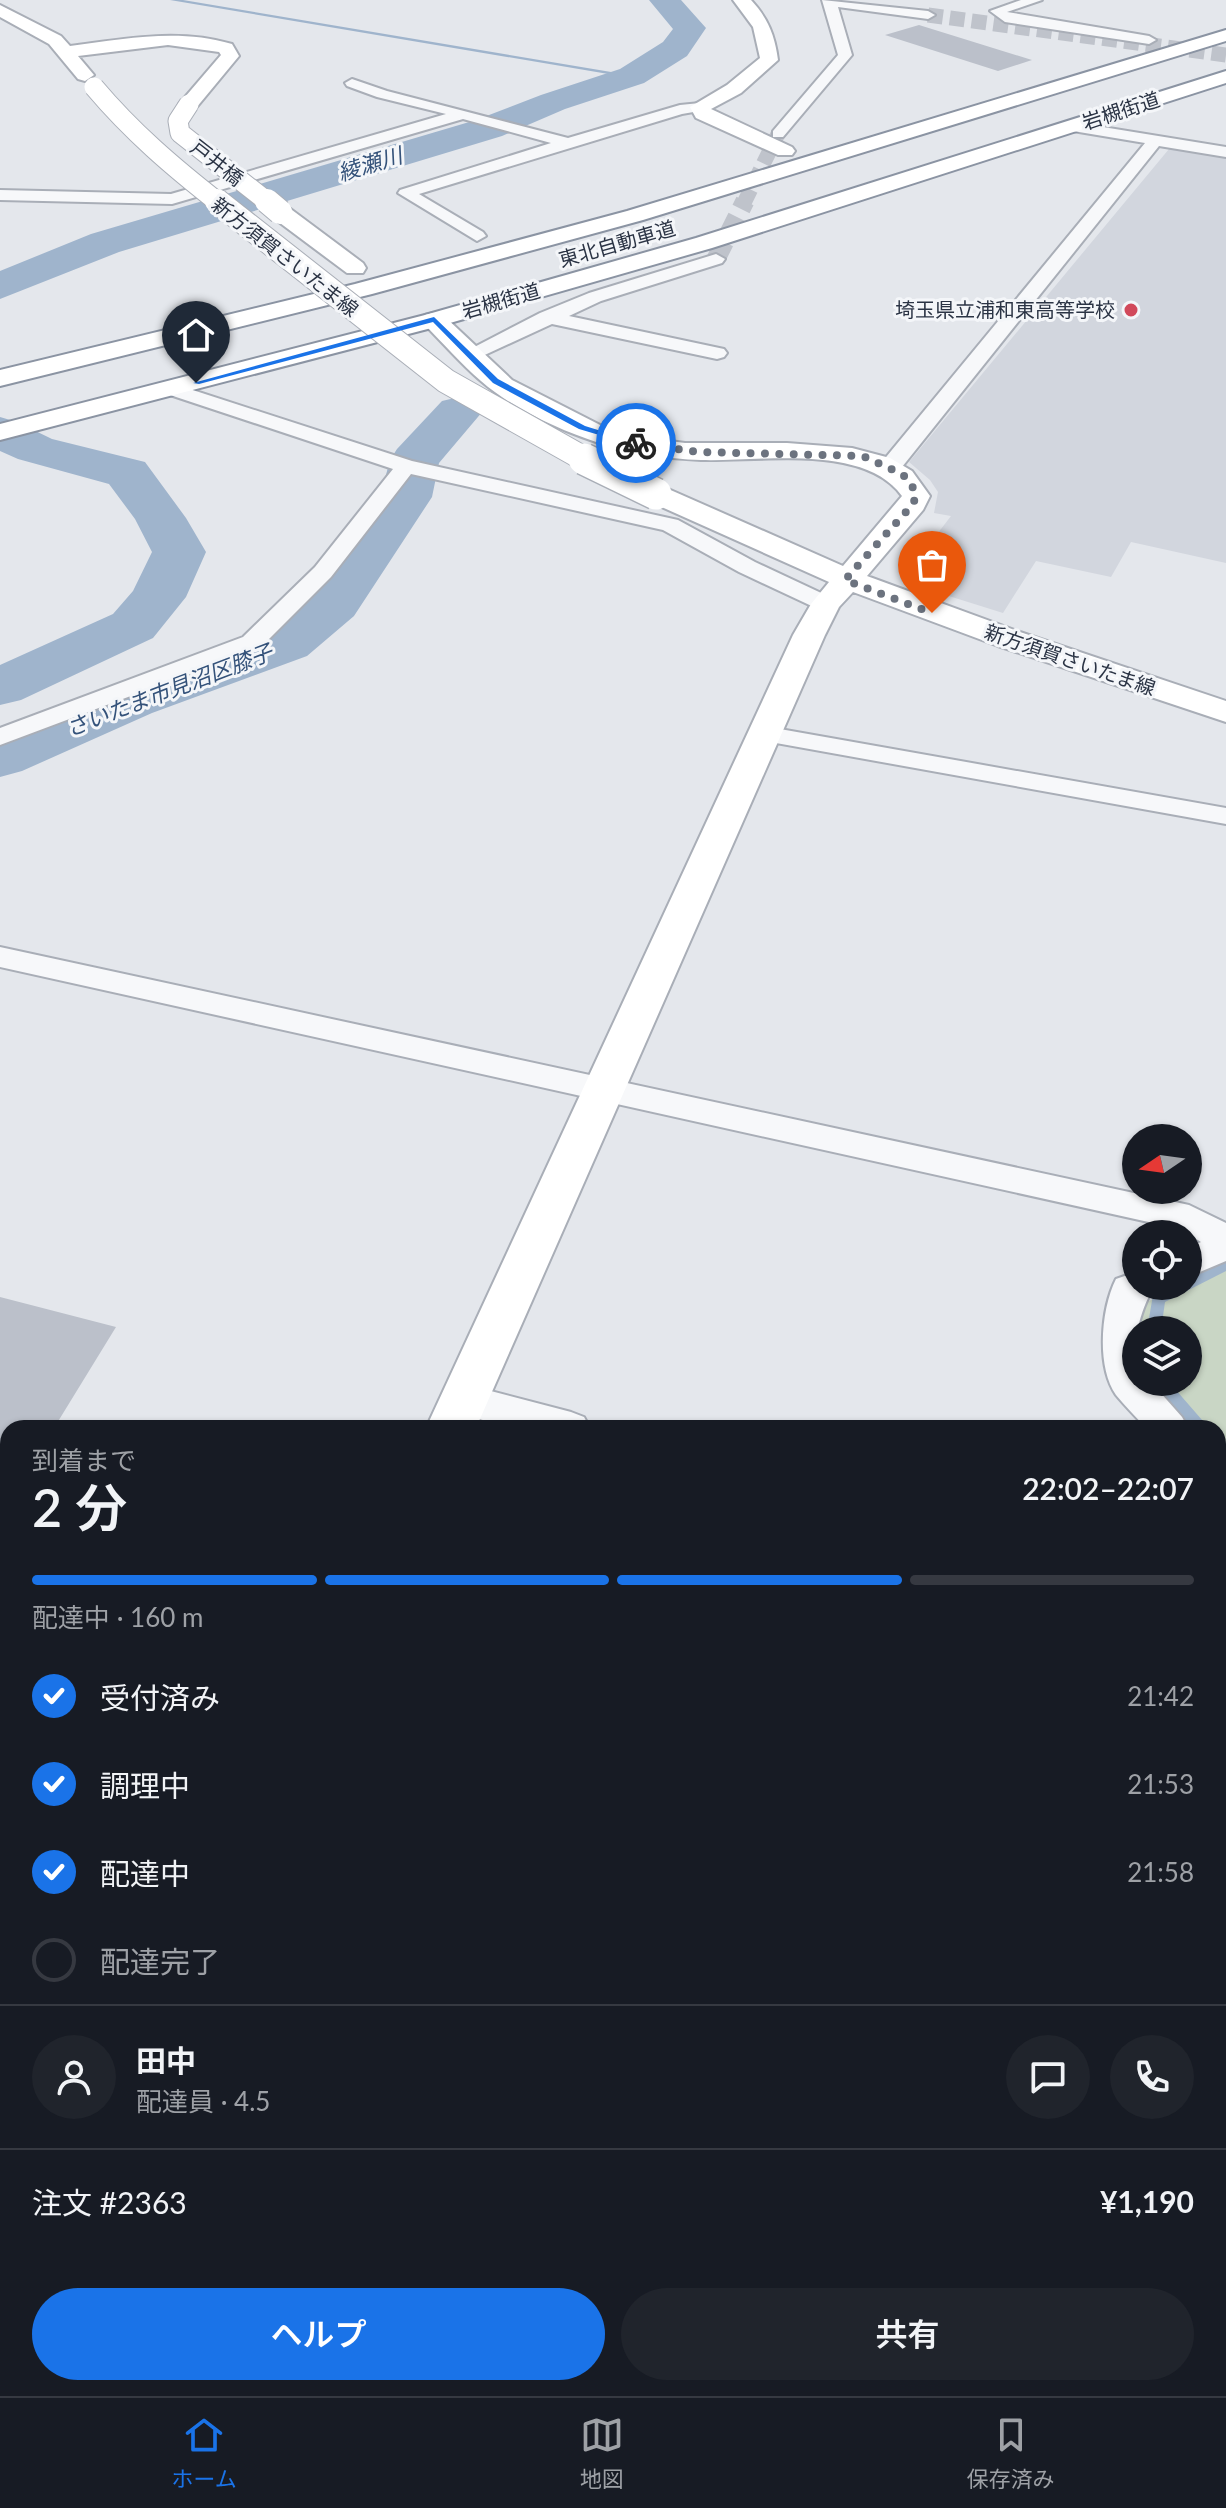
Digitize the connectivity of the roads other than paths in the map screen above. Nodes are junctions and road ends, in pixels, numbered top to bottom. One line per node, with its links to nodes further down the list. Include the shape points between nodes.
1 (15, 0): 5 (main road)
2 (741, 0): 15 (main road, via 763,24 769,60 734,89)
3 (1035, 0): 10 (street, via 997,11 1005,18)
4 (830, 1): 7 (street); 20 (street, via 845,55)
5 (0, 3)
6 (0, 10): 11 (main road, 新方須賀さいたま線, via 38,28)
7 (928, 15)
8 (1226, 16): 10 (main road)
9 (1226, 35): 40 (main road, 東北自動車道, via 722,191 379,285)
10 (1149, 40): 20 (main road)
11 (67, 52): 30 (main road, 戸井橋, bridge, via 176,40 226,48 230,56 225,65 178,121 180,133 280,212 363,266); 46 (main road, 新方須賀さいたま線, bridge, via 125,124 161,158 406,352 505,417 776,552)
12 (1226, 56): 24 (main road)
13 (1226, 77): 17 (main road, 岩槻街道)
14 (352, 83): 16 (street)
15 (700, 107): 19 (street); 20 (main road, via 703,114)
16 (463, 114): 19 (street); 23 (street, via 172,199)
17 (1072, 127): 18 (street); 34 (main road, 岩槻街道, via 704,243)
18 (1155, 141): 21 (street); 45 (street)
19 (568, 143): 25 (street, via 406,193)
20 (781, 143): 22 (main road)
21 (1226, 152)
22 (696, 176)
23 (0, 195)
24 (727, 212)
25 (484, 234): 26 (main road)
26 (447, 244)
27 (613, 246): 28 (main road, 東北自動車道)
28 (583, 255)
29 (716, 259): 33 (street)
30 (286, 286)
31 (209, 304): 36 (main road)
32 (385, 309): 35 (main road)
33 (547, 317): 37 (street); 38 (street)
34 (434, 320): 38 (main road); 42 (main road, 岩槻街道)
35 (339, 321)
36 (104, 329)
37 (717, 353)
38 (469, 355): 45 (main road, via 496,381 582,427 644,446 863,456)
39 (139, 372): 41 (main road)
40 (0, 378)
41 (77, 386)
42 (171, 389): 43 (main road, 岩槻街道); 44 (street)
43 (0, 432)
44 (406, 466): 46 (street, via 670,525 747,567); 49 (street, via 323,572 252,642)
45 (890, 467): 46 (main road, via 911,483 913,504)
46 (835, 592): 47 (main road, 新方須賀さいたま線, via 1001,637); 48 (main road)
47 (1226, 712)
48 (763, 734): 50 (street); 52 (main road)
49 (0, 737)
50 (1226, 816)
51 (0, 957): 52 (street)
52 (605, 1092): 53 (street, via 1189,1218); 57 (main road)
53 (1226, 1240)
54 (1226, 1246): 55 (street)
55 (1202, 1257)
56 (1126, 1300): 59 (street, via 1119,1329 1129,1383)
57 (457, 1414): 58 (street)
58 (506, 1420)
59 (1162, 1420)

